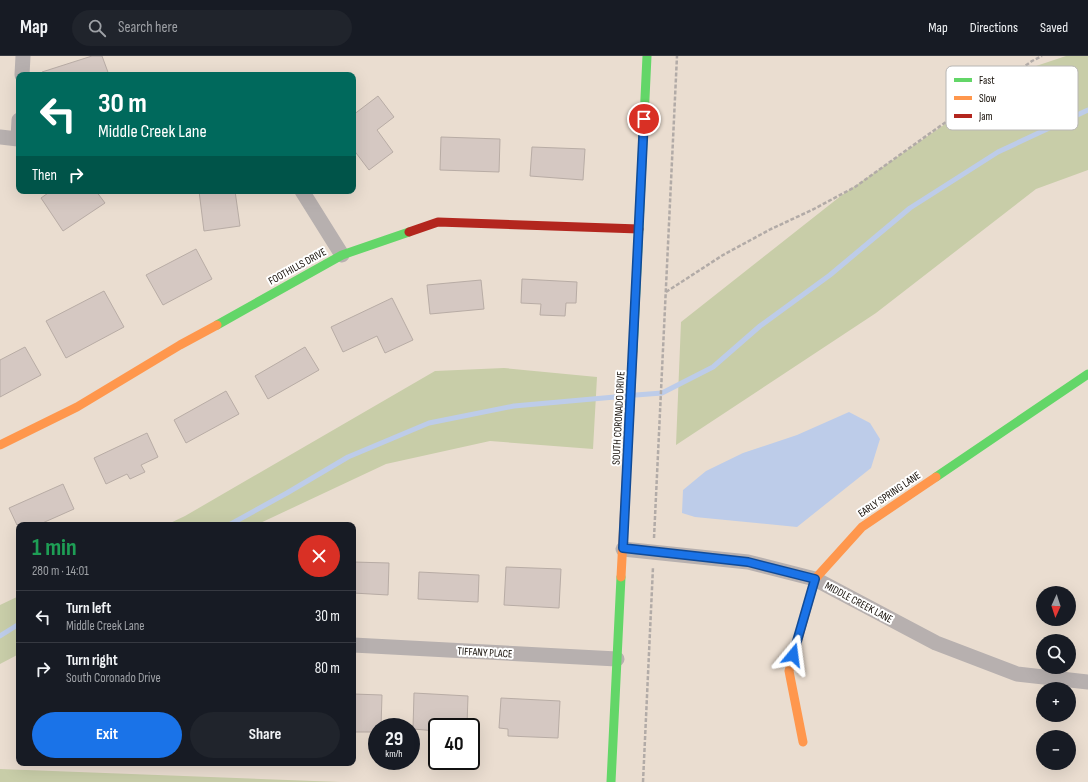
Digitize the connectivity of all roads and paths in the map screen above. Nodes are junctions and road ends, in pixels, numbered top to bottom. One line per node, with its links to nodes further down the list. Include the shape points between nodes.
1 (23, 56): 6 (street)
2 (647, 56): 11 (street, SOUTH CORONADO DRIVE)
3 (677, 56): 13 (path)
4 (1042, 56): 5 (path)
5 (1025, 66)
6 (22, 72)
7 (946, 121): 13 (path, via 855,187 723,255)
8 (0, 137): 9 (street)
9 (16, 138)
10 (304, 194): 12 (street)
11 (639, 229): 12 (street, FOOTHILLS DRIVE, via 438,222); 16 (street, SOUTH CORONADO DRIVE)
12 (342, 255): 15 (street, FOOTHILLS DRIVE, via 180,345 77,407)
13 (666, 292): 17 (path)
14 (1088, 374): 18 (street, EARLY SPRING LANE, via 862,527)
15 (0, 445)
16 (623, 548): 17 (street, MIDDLE CREEK LANE); 20 (street, SOUTH CORONADO DRIVE)
17 (654, 552): 18 (street, MIDDLE CREEK LANE, via 748,562); 24 (path)
18 (815, 579): 21 (street, MIDDLE CREEK LANE, via 936,643 987,663 1017,674); 22 (street, EARLY SPRING LANE, via 789,671)
19 (356, 645): 20 (street, TIFFANY PLACE)
20 (617, 660): 23 (street, SOUTH CORONADO DRIVE)
21 (1088, 682)
22 (804, 742)
23 (611, 782)
24 (643, 782)

